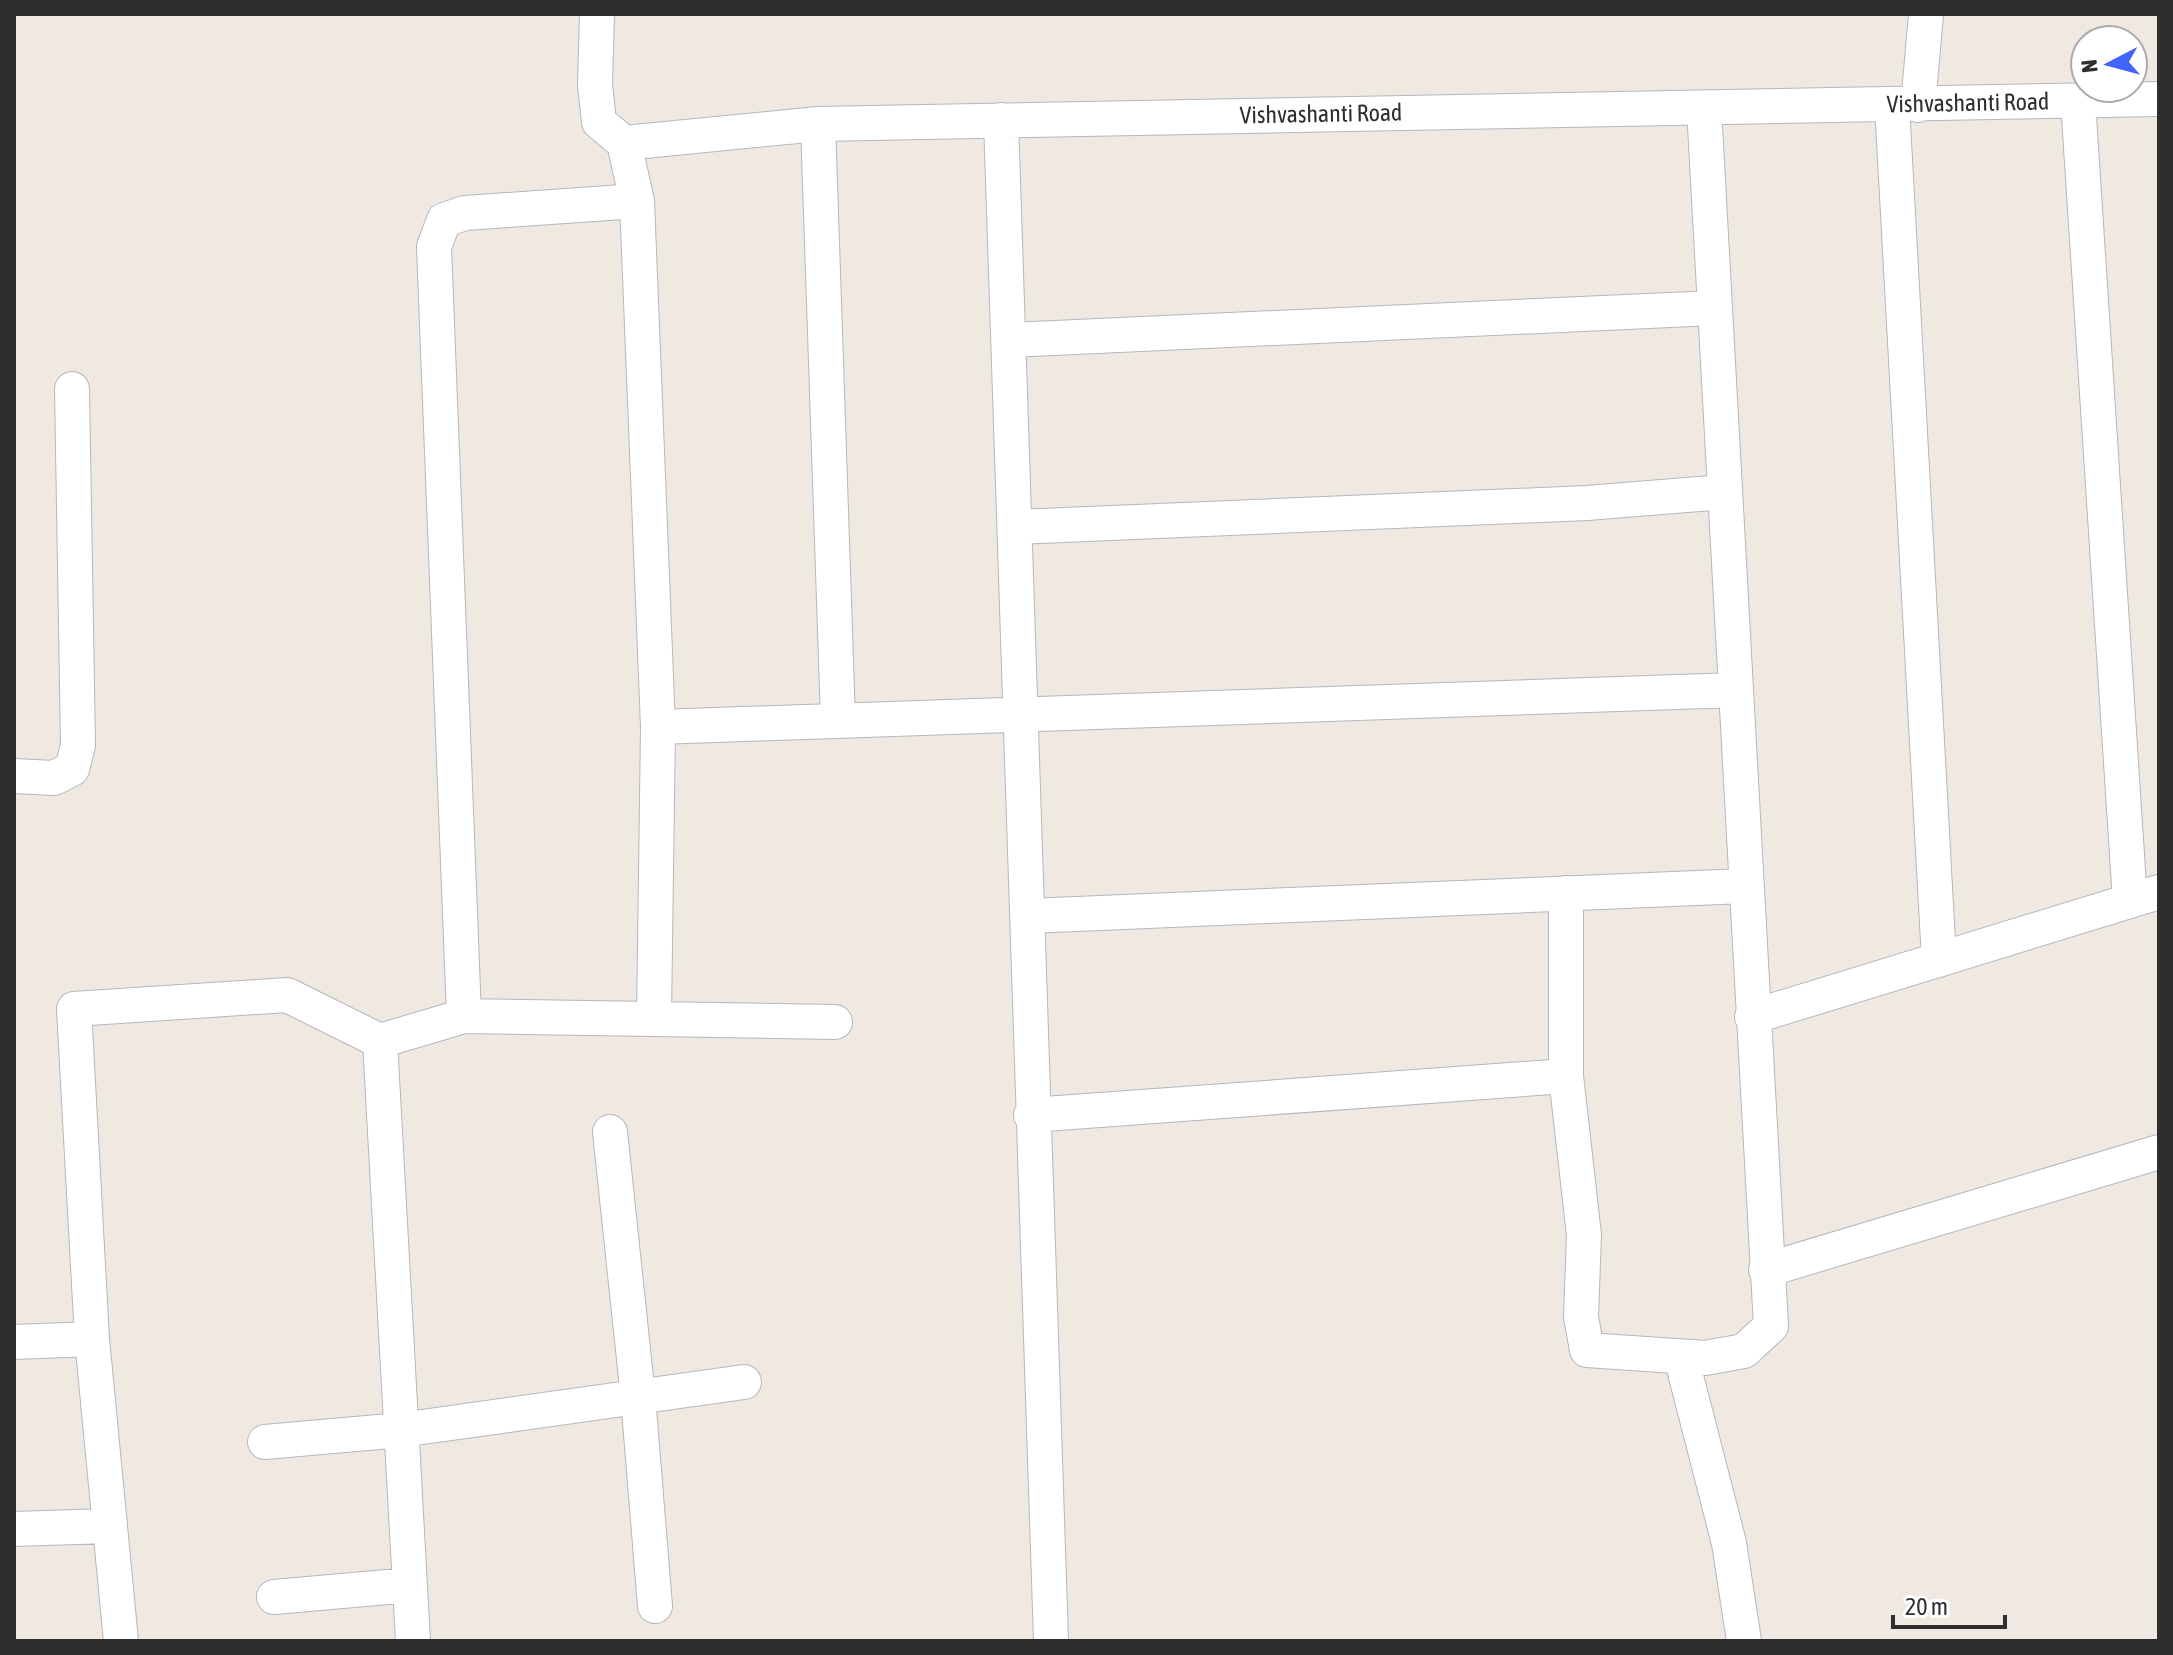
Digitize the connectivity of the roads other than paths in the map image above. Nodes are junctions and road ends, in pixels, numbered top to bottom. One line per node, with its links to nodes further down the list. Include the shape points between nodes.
1 (597, 14): 9 (street, via 599,122)
2 (1926, 14): 5 (street)
3 (2069, 101): 5 (street, Vishvashanti Road)
4 (2078, 104): 23 (street)
5 (1905, 105): 6 (street, Vishvashanti Road); 25 (street)
6 (1704, 108): 7 (street, Vishvashanti Road); 11 (street)
7 (1001, 120): 8 (street, Vishvashanti Road); 12 (street)
8 (818, 124): 9 (street, Vishvashanti Road); 18 (street)
9 (624, 143): 10 (street)
10 (637, 201): 19 (street); 26 (street, via 465,213 444,220 434,247)
11 (1714, 308): 12 (street); 14 (street)
12 (1010, 340): 15 (street)
13 (72, 389): 20 (street, via 78,745 72,769 54,778)
14 (1724, 492): 15 (street); 16 (street)
15 (1016, 527): 17 (street)
16 (1735, 690): 17 (street); 21 (street)
17 (1023, 713): 18 (street); 24 (street)
18 (838, 720): 19 (street)
19 (658, 727): 28 (street)
20 (14, 776)
21 (1744, 886): 22 (street); 27 (street)
22 (1566, 893): 24 (street); 31 (street)
23 (2144, 897): 25 (street)
24 (1029, 916): 32 (street)
25 (1939, 960): 27 (street)
26 (464, 1016): 28 (street); 30 (street)
27 (1752, 1017): 35 (street)
28 (654, 1018): 29 (street)
29 (835, 1022)
30 (380, 1041): 36 (street, via 287,995 74,1009); 41 (street)
31 (1566, 1076): 32 (street); 38 (street, via 1584,1235 1581,1317 1587,1350)
32 (1031, 1115): 50 (street)
33 (610, 1132): 40 (street)
34 (2159, 1152): 35 (street)
35 (1766, 1270): 38 (street, via 1771,1326 1744,1351)
36 (92, 1339): 37 (street); 43 (street)
37 (14, 1342)
38 (1681, 1357): 51 (street, via 1729,1543)
39 (744, 1382): 40 (street)
40 (638, 1397): 41 (street); 47 (street)
41 (401, 1430): 42 (street); 45 (street)
42 (265, 1442)
43 (109, 1526): 44 (street); 48 (street)
44 (14, 1529)
45 (410, 1585): 46 (street); 49 (street)
46 (274, 1597)
47 (655, 1606)
48 (121, 1641)
49 (413, 1641)
50 (1051, 1641)
51 (1744, 1641)

